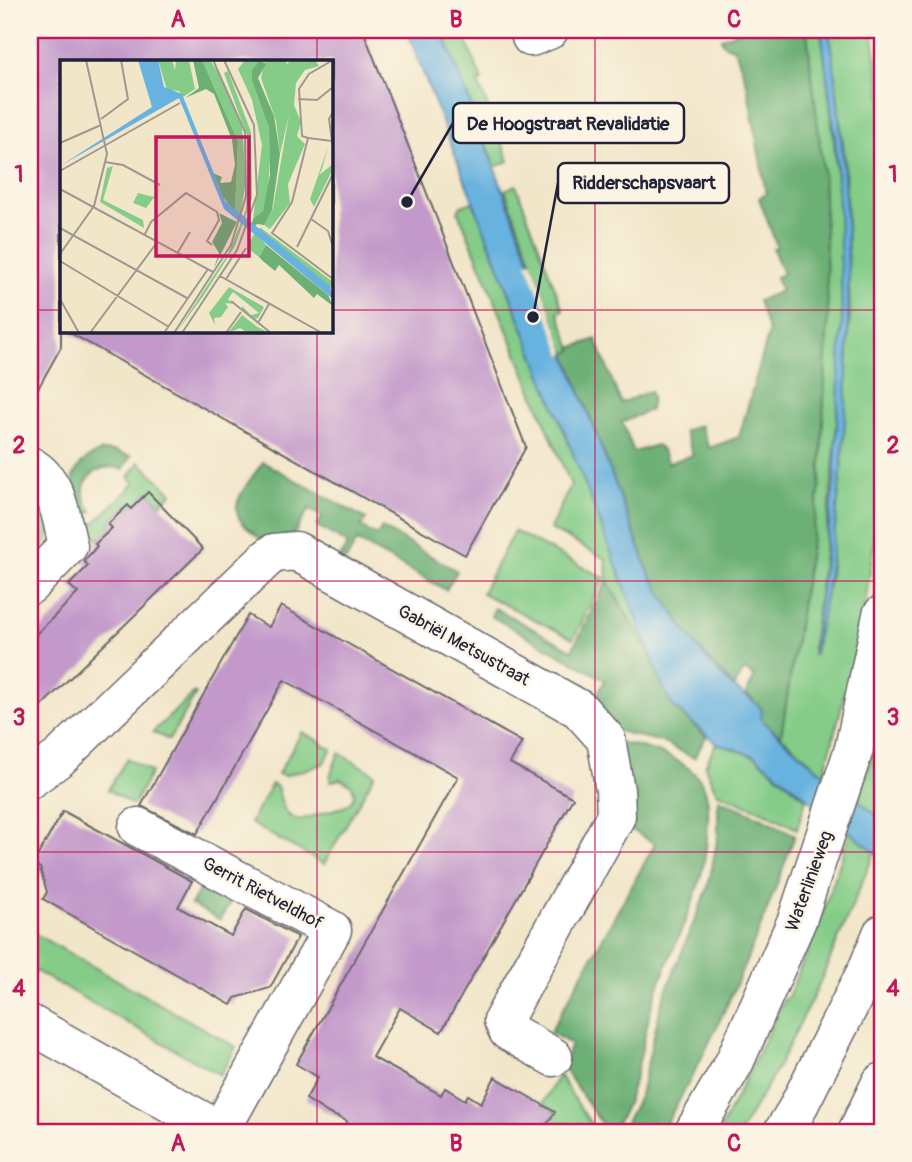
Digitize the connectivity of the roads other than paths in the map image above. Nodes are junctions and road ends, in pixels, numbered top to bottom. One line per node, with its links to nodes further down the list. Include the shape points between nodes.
1 (35, 469): 2 (street, via 51,485 68,546)
2 (30, 585)
3 (882, 615): 11 (street, Waterlinieweg, via 854,749 797,920 734,1063)
4 (30, 779): 8 (street, Gabriël Metsustraat, via 59,758 265,560 274,553 296,551 579,709 606,738 616,816 503,1020 508,1031)
5 (138, 827): 10 (street, Gerrit Rietveldhof, via 332,930)
6 (882, 934): 12 (street)
7 (30, 1024): 10 (street)
8 (554, 1057)
9 (881, 1083): 13 (street)
10 (221, 1132)
11 (694, 1132)
12 (783, 1132)
13 (857, 1132)

